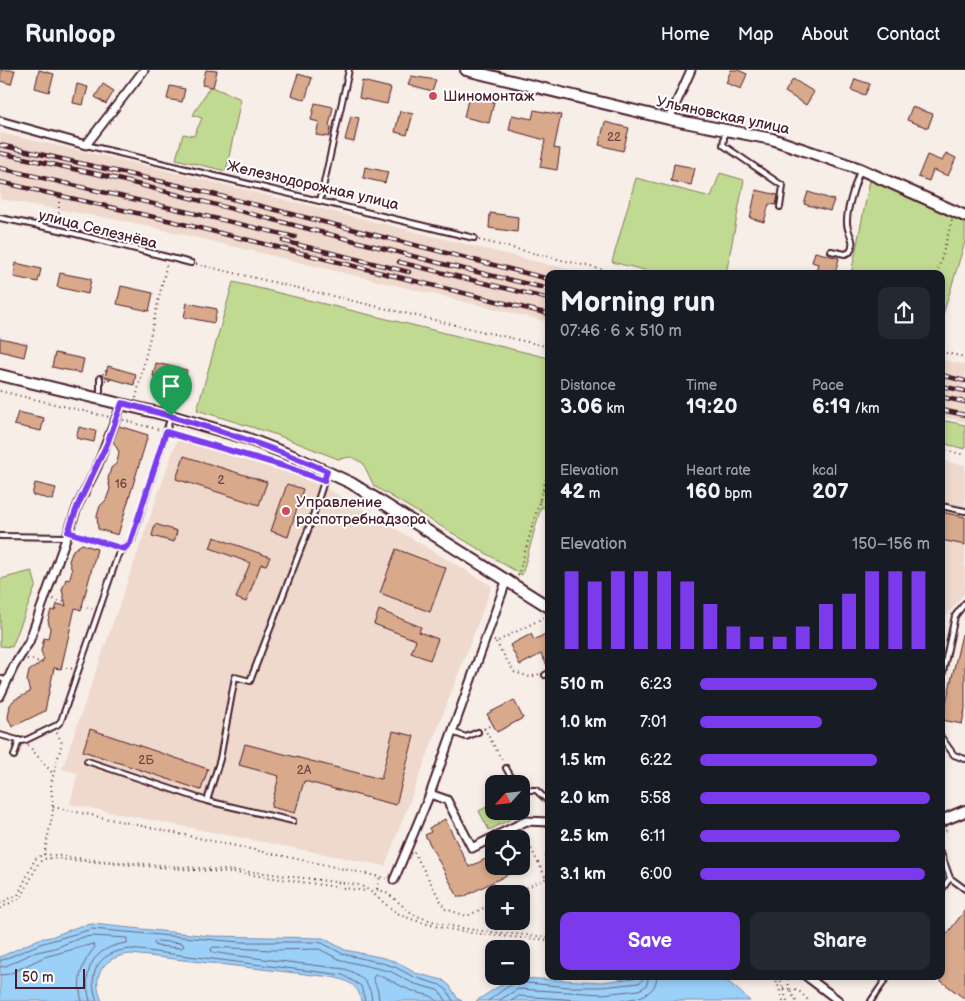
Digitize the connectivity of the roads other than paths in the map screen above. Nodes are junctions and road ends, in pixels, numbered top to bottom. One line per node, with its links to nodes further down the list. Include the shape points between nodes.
1 (144, 70): 8 (street)
2 (350, 70): 10 (lane)
3 (466, 70): 5 (main road, Ульяновская улица)
4 (691, 70): 5 (street)
5 (669, 119): 7 (main road, Ульяновская улица)
6 (0, 121): 8 (street, Железнодорожная улица)
7 (725, 130): 9 (main road, Ульяновская улица, via 772,139); 11 (lane, via 723,145 783,186)
8 (86, 145): 10 (lane, Железнодорожная улица)
9 (860, 169): 12 (main road, Ульяновская улица); 15 (lane, via 846,222 853,240 850,252 844,254)
10 (320, 201): 14 (lane, Железнодорожная улица)
11 (780, 207)
12 (965, 216)
13 (0, 218): 16 (lane, улица Селезнёва)
14 (474, 238)
15 (831, 250)
16 (191, 263)
17 (0, 374): 19 (main road)
18 (100, 378): 19 (lane)
19 (98, 394): 20 (main road)
20 (122, 403): 21 (main road); 25 (street)
21 (171, 416): 22 (main road, via 246,438); 27 (lane, via 132,540)
22 (326, 476): 28 (main road, via 351,483); 47 (lane, via 250,681 235,677 220,759)
23 (945, 507): 24 (lane)
24 (965, 512)
25 (67, 535): 26 (lane); 27 (lane); 32 (street, via 29,642)
26 (0, 536)
27 (124, 549): 37 (lane, via 118,555 61,721 54,727)
28 (512, 579): 30 (main road); 34 (street, via 485,639)
29 (965, 603): 31 (lane, via 955,616)
30 (545, 604)
31 (945, 662)
32 (4, 679): 33 (street)
33 (0, 696)
34 (452, 732): 35 (lane, via 466,737); 45 (street)
35 (478, 732)
36 (0, 734): 37 (lane)
37 (19, 740): 39 (lane)
38 (945, 743): 40 (lane, via 954,755)
39 (14, 756)
40 (965, 759)
41 (87, 761): 47 (lane)
42 (506, 768): 43 (lane)
43 (510, 775)
44 (530, 790): 46 (lane, via 536,790)
45 (430, 794): 51 (street, via 447,800 472,848 529,820); 54 (street)
46 (545, 798)
47 (207, 801): 50 (lane)
48 (965, 811): 49 (main road)
49 (945, 819)
50 (293, 821)
51 (545, 822)
52 (945, 864): 53 (lane)
53 (950, 878): 55 (lane); 56 (lane)
54 (394, 880)
55 (945, 885)
56 (965, 889)
57 (813, 980): 59 (street)
58 (885, 980): 60 (lane)
59 (839, 1001)
60 (871, 1001)

